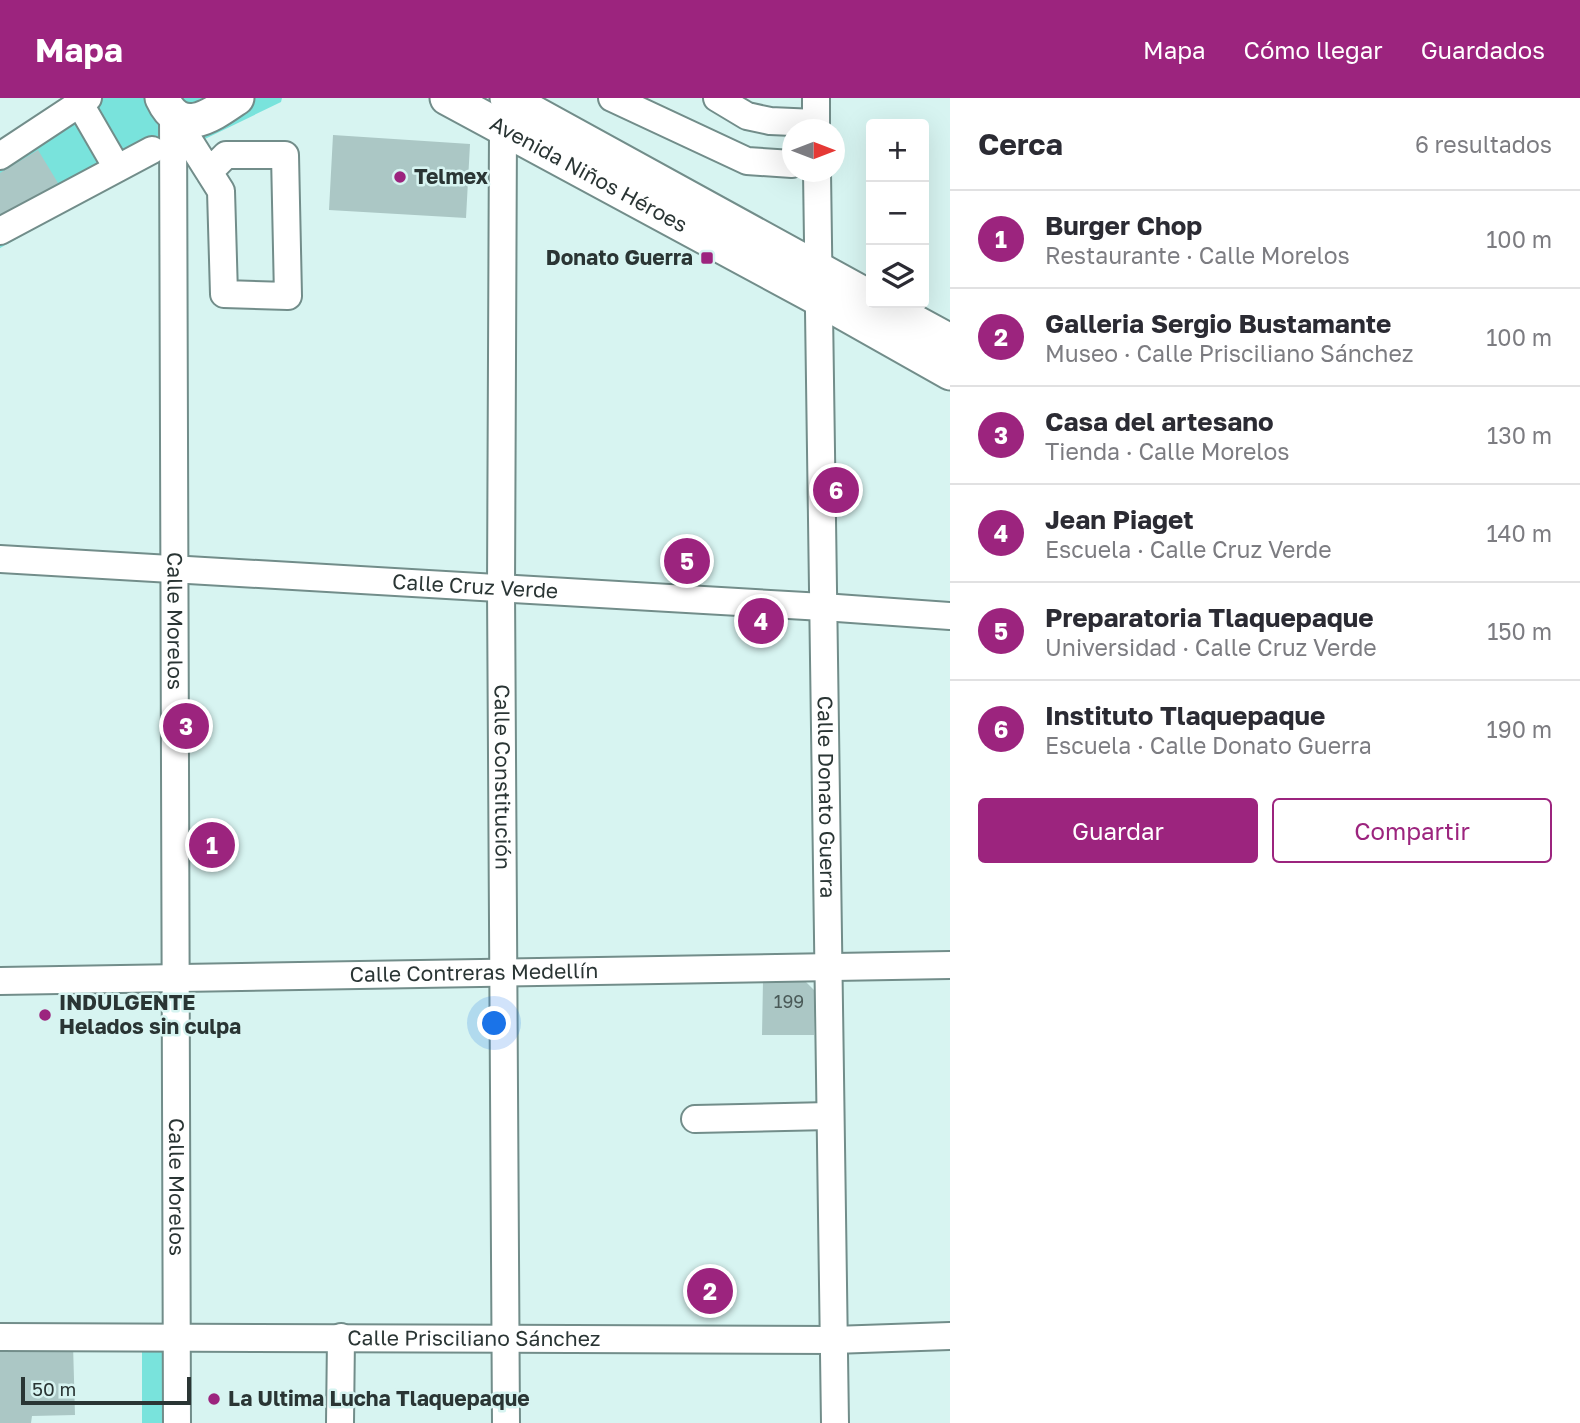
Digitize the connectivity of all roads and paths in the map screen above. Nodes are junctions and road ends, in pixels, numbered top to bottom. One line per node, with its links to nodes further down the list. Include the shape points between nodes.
1 (237, 98): 10 (main road)
2 (447, 98): 8 (main road, Avenida Niños Héroes)
3 (612, 98): 14 (street, via 747,161)
4 (716, 98): 7 (street, via 747,116)
5 (84, 101): 12 (street); 15 (street)
6 (167, 106): 10 (main road, via 183,119); 13 (street); 24 (street, Calle Morelos)
7 (771, 109): 9 (street)
8 (505, 114): 18 (main road, Avenida Niños Héroes); 25 (street, Calle Constitución)
9 (816, 117)
10 (206, 120): 13 (street)
11 (152, 150): 15 (street)
12 (0, 156)
13 (217, 163): 13 (street, via 225,294 288,296 285,155)
14 (782, 163)
15 (117, 168): 17 (street)
16 (817, 182): 18 (street, Calle Donato Guerra)
17 (0, 231)
18 (818, 284): 19 (main road, Avenida Niños Héroes); 22 (main road, Avenida Niños Héroes); 26 (street, Calle Donato Guerra)
19 (866, 297)
20 (889, 308): 21 (main road)
21 (950, 341)
22 (950, 373)
23 (0, 559): 24 (street, Calle Cruz Verde)
24 (174, 569): 25 (street, Calle Cruz Verde); 31 (street, Calle Morelos)
25 (501, 589): 26 (street, Calle Cruz Verde); 30 (street, Calle Constitución)
26 (823, 607): 27 (street, Calle Cruz Verde); 29 (street, Calle Donato Guerra)
27 (950, 616)
28 (950, 965): 29 (street, Calle Contreras Medellín)
29 (828, 968): 30 (street, Calle Contreras Medellín); 33 (street, Calle Donato Guerra)
30 (503, 971): 31 (street, Calle Contreras Medellín); 39 (street, Calle Constitución)
31 (175, 978): 32 (street, Calle Contreras Medellín); 35 (street, Calle Morelos)
32 (0, 981)
33 (830, 1116): 34 (street); 40 (street, Calle Donato Guerra)
34 (695, 1119)
35 (176, 1336): 37 (street, Calle Prisciliano Sánchez); 38 (street, Calle Prisciliano Sánchez); 41 (street, Calle Morelos)
36 (950, 1336): 40 (street, Calle Prisciliano Sánchez)
37 (0, 1337)
38 (341, 1337): 39 (street, Calle Prisciliano Sánchez); 42 (street)
39 (505, 1338): 40 (street, Calle Prisciliano Sánchez); 43 (street, Calle Constitución)
40 (833, 1340): 44 (street, Calle Donato Guerra)
41 (177, 1423)
42 (340, 1423)
43 (506, 1423)
44 (835, 1423)

